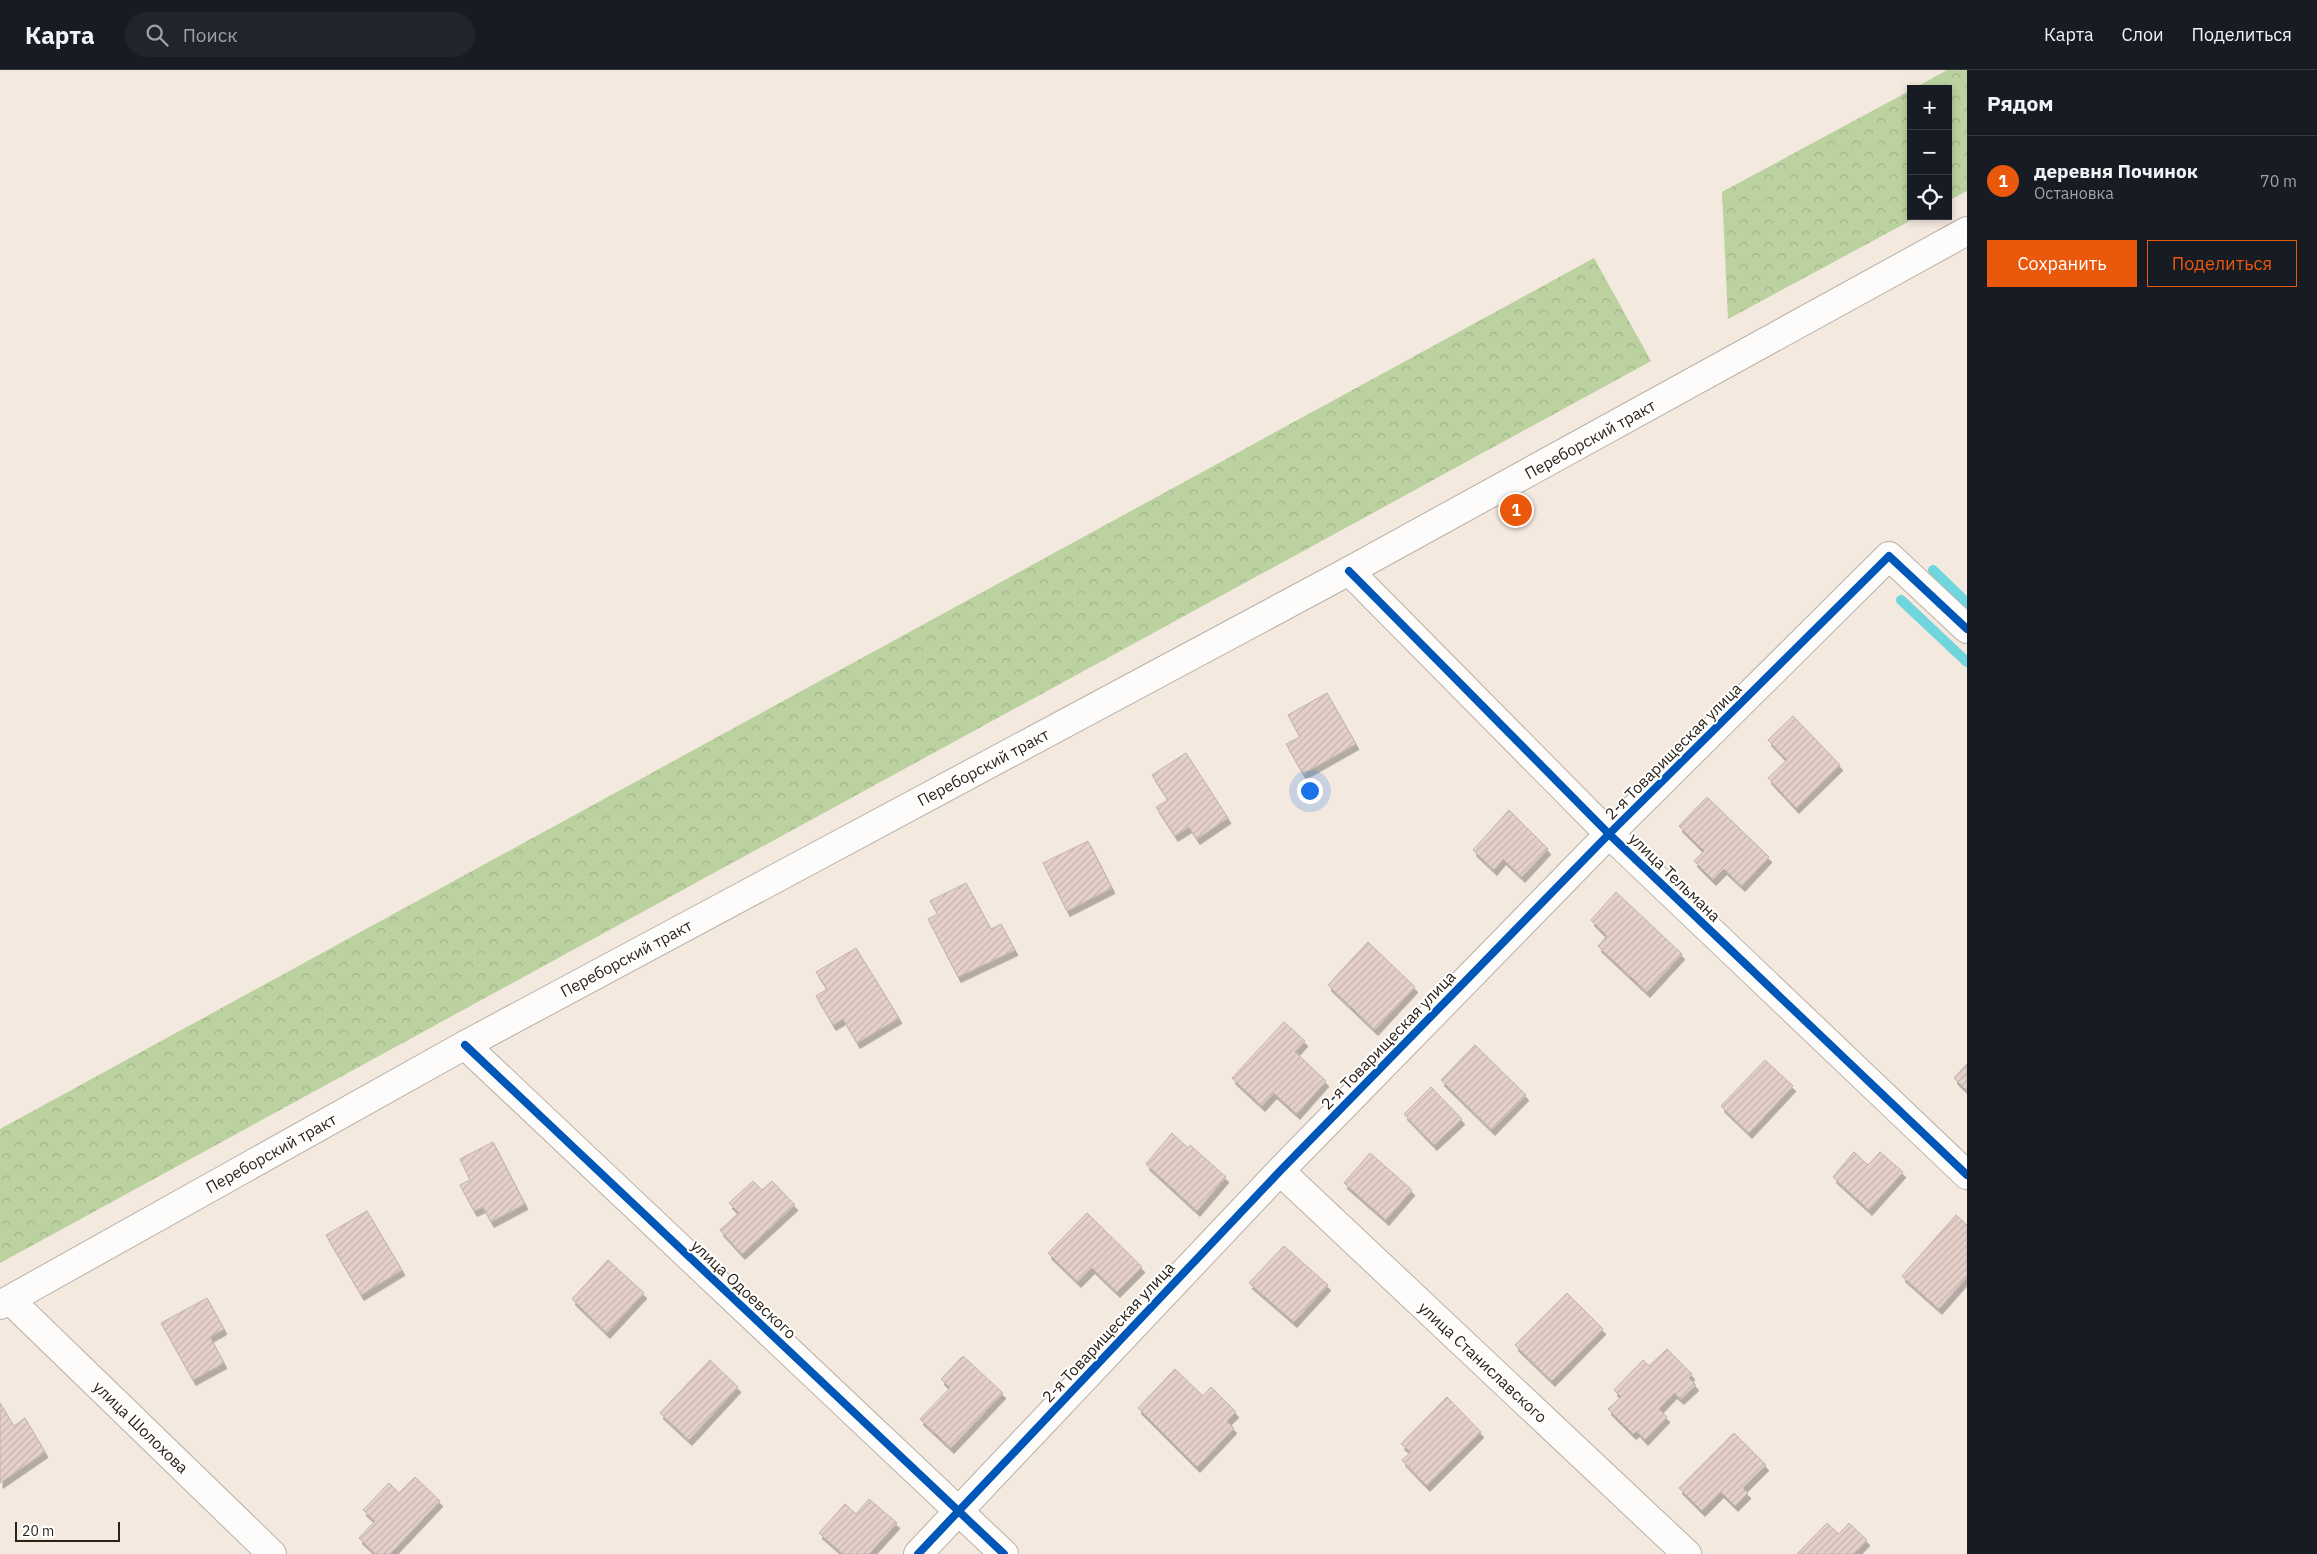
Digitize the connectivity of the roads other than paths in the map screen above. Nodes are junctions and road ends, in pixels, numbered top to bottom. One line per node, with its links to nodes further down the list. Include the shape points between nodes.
1 (1967, 231): 2 (street, Переборский тракт)
2 (1349, 571): 4 (street, улица Тельмана); 5 (street, Переборский тракт)
3 (1967, 630): 4 (street, 2-я Товарищеская улица, via 1889,556)
4 (1609, 834): 6 (street, 2-я Товарищеская улица); 7 (street, улица Тельмана)
5 (465, 1045): 8 (street, Переборский тракт); 9 (street, улица Одоевского)
6 (1280, 1171): 9 (street, 2-я Товарищеская улица); 13 (street, улица Станиславского)
7 (1967, 1175)
8 (5, 1302): 10 (street, улица Шолохова)
9 (959, 1511): 11 (street, 2-я Товарищеская улица); 12 (street, улица Одоевского)
10 (272, 1554)
11 (918, 1554)
12 (1004, 1554)
13 (1687, 1554)

